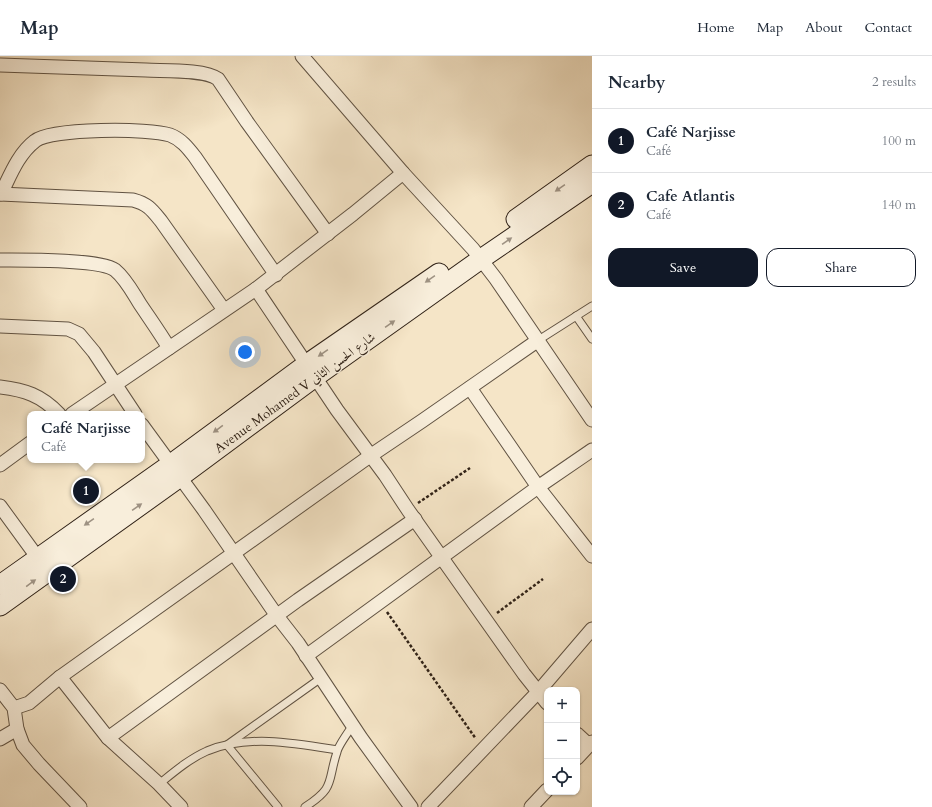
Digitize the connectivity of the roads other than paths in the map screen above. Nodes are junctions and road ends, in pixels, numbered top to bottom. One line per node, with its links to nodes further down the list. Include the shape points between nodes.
1 (302, 56): 4 (street)
2 (0, 65): 7 (street, via 165,71 214,76)
3 (592, 165): 8 (main road, Avenue Mohamed V شارع الحسن الثاني, one-way to 8)
4 (403, 173): 7 (street); 8 (street)
5 (592, 182): 8 (main road, Avenue Mohamed V شارع الحسن الثاني, one-way to 5)
6 (0, 194): 10 (street, via 25,150 43,137 68,133 119,131 151,132 170,136 179,140 195,157); 13 (street, via 133,200 144,203 161,221)
7 (328, 234): 10 (street)
8 (477, 254): 17 (street); 19 (main road, Avenue Mohamed V شارع الحسن الثاني)
9 (0, 260): 18 (street, via 88,263 114,270 122,277)
10 (276, 275): 11 (street)
11 (256, 289): 13 (street); 19 (street)
12 (592, 306): 14 (lane)
13 (224, 310): 18 (street)
14 (576, 316): 16 (lane); 17 (lane)
15 (0, 326): 20 (street, via 73,331 84,338)
16 (592, 339)
17 (537, 340): 22 (street); 26 (street)
18 (169, 348): 20 (street)
19 (311, 370): 30 (street); 32 (main road, Avenue Mohamed V شارع الحسن الثاني)
20 (115, 384): 24 (street); 25 (street)
21 (0, 387): 23 (street, via 31,394 47,402)
22 (470, 388): 30 (street); 33 (street)
23 (56, 411)
24 (76, 411)
25 (133, 411)
26 (592, 420)
27 (145, 429): 32 (street)
28 (27, 445): 31 (street)
29 (592, 450): 33 (street)
30 (370, 456): 35 (street); 36 (street)
31 (0, 465)
32 (176, 470): 36 (street); 39 (main road, Avenue Mohamed V شارع الحسن الثاني)
33 (538, 487): 37 (street); 38 (street)
34 (0, 506): 39 (street)
35 (411, 515): 38 (street); 42 (street)
36 (233, 553): 42 (street); 45 (street)
37 (592, 556)
38 (442, 558): 44 (street); 48 (street)
39 (43, 565): 40 (main road, Avenue Mohamed V شارع الحسن الثاني); 41 (main road, Avenue Mohamed V شارع الحسن الثاني, one-way to 39)
40 (0, 585)
41 (0, 606)
42 (277, 616): 44 (street); 54 (street)
43 (592, 629): 48 (street)
44 (306, 656): 46 (street)
45 (60, 677): 50 (street, via 29,703); 54 (street)
46 (321, 678): 51 (street); 57 (lane)
47 (0, 690): 50 (street)
48 (538, 692): 49 (street); 67 (street)
49 (544, 699)
50 (14, 708): 52 (street)
51 (353, 724): 58 (lane); 66 (street)
52 (17, 730): 55 (street); 63 (street, via 23,745)
53 (580, 736): 56 (street)
54 (108, 738): 60 (street)
55 (0, 739)
56 (590, 743): 59 (street)
57 (227, 745): 58 (lane, via 264,741); 60 (lane, via 206,751 178,768); 64 (lane)
58 (337, 750): 65 (lane, via 328,788)
59 (580, 755)
60 (159, 784): 62 (street)
61 (544, 793): 68 (street)
62 (177, 806)
63 (80, 807)
64 (278, 807)
65 (305, 807)
66 (411, 807)
67 (428, 807)
68 (531, 807)

